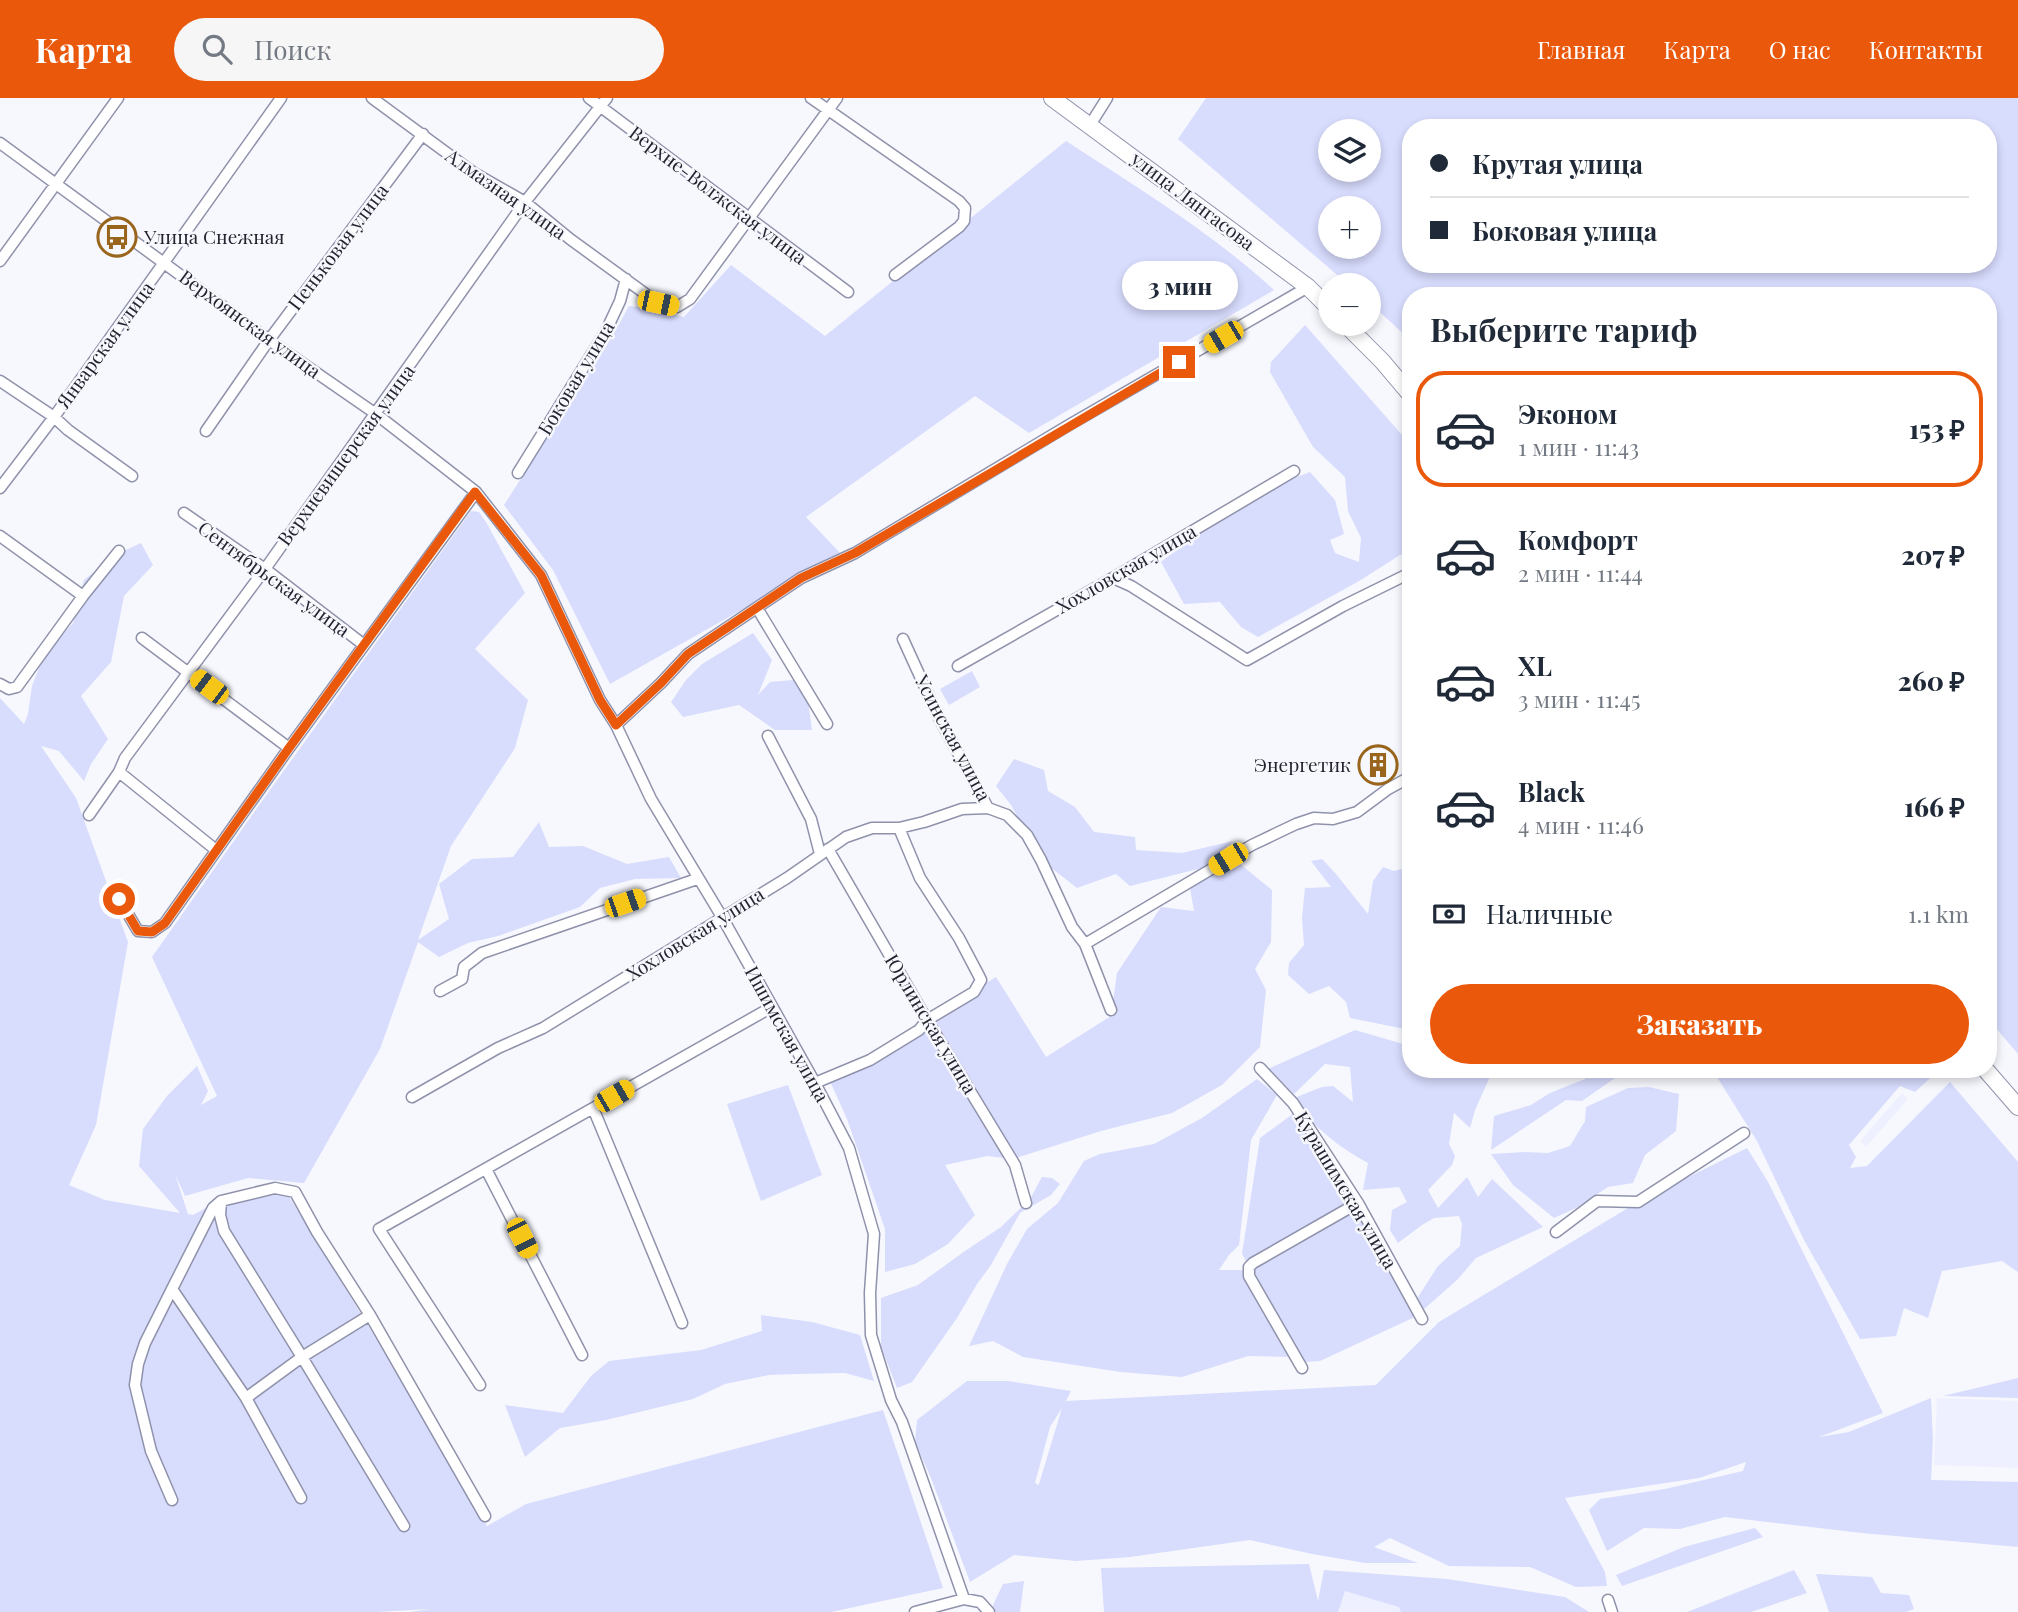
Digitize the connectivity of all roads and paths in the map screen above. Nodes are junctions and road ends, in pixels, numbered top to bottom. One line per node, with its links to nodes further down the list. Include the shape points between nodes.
1 (118, 98): 14 (street)
2 (281, 98): 18 (street, Январская улица)
3 (372, 98): 12 (street, Алмазная улица)
4 (589, 98): 9 (street, Верхне-Волжская улица)
5 (811, 98): 10 (street)
6 (837, 98): 10 (street)
7 (1052, 98): 11 (main road, улица Лянгасова)
8 (1107, 98): 11 (street)
9 (603, 102): 15 (street, Верхневишерская улица); 16 (street, Верхне-Волжская улица)
10 (828, 110): 16 (street); 19 (street, via 965,208 959,227)
11 (1090, 125): 21 (main road, улица Лянгасова)
12 (422, 134): 15 (street, Алмазная улица, via 474,173); 25 (street, Пеньковая улица)
13 (0, 143): 14 (street, Верхоянская улица)
14 (56, 183): 17 (street); 18 (street, Верхоянская улица)
15 (525, 202): 20 (street, Алмазная улица); 28 (street, Верхневишерская улица)
16 (748, 219): 20 (street, Алмазная улица, via 690,299 677,307 658,303); 22 (street, Верхне-Волжская улица)
17 (0, 261)
18 (164, 262): 25 (street, Верхоянская улица); 29 (street, Январская улица)
19 (895, 275)
20 (626, 279): 32 (street, Боковая улица, via 606,331)
21 (1308, 287): 23 (main road, улица Лянгасова); 44 (street, via 855,553 801,578)
22 (848, 292)
23 (1318, 297)
24 (1357, 336): 27 (main road)
25 (269, 340): 28 (street, Верхоянская улица); 30 (street, Пеньковая улица)
26 (0, 381): 29 (street)
27 (1402, 384)
28 (376, 414): 35 (street, Верхоянская улица); 40 (street, Верхневишерская улица)
29 (54, 417): 33 (street); 34 (street, Январская улица)
30 (206, 431)
31 (1294, 471): 42 (street, Хохловская улица)
32 (518, 473)
33 (132, 477)
34 (0, 488)
35 (475, 492): 36 (street, Верхоянская улица); 47 (street)
36 (493, 512): 52 (street, Ишимская улица, via 541,575)
37 (184, 513): 40 (street, Сентябрьская улица)
38 (0, 536): 43 (street)
39 (119, 551): 43 (street)
40 (265, 569): 47 (street, Сентябрьская улица); 49 (street, Верхневишерская улица)
41 (1402, 577): 42 (street, via 1247,660)
42 (1113, 578): 48 (street, Хохловская улица)
43 (83, 596): 50 (street, via 17,687)
44 (757, 608): 51 (street); 52 (street, via 688,654)
45 (142, 638): 49 (street)
46 (902, 639): 57 (street, Усинская улица)
47 (364, 645): 54 (street)
48 (958, 666)
49 (189, 672): 54 (street); 55 (street, Верхневишерская улица)
50 (1, 685)
51 (827, 724)
52 (616, 725): 62 (street, Ишимская улица, via 651,799)
53 (768, 736): 61 (street, Юрлинская улица)
54 (289, 748): 60 (street)
55 (119, 772): 58 (street, Верхневишерская улица); 60 (street)
56 (1402, 781): 65 (street, via 1357,812 1333,819 1314,818 1252,845)
57 (988, 808): 59 (street, Хохловская улица, via 962,809); 65 (street, Усинская улица, via 1007,815 1027,835)
58 (89, 815)
59 (899, 828): 61 (street, Хохловская улица, via 872,828); 69 (street, via 920,878 981,980 974,992)
60 (216, 849): 63 (street, via 165,923 152,932 138,931)
61 (824, 851): 64 (street, Хохловская улица); 69 (street, Юрлинская улица)
62 (697, 878): 64 (street, Ишимская улица); 66 (street, via 482,953 464,967 462,979)
63 (119, 899)
64 (722, 917): 67 (street, Ишимская улица); 73 (street, Хохловская улица, via 543,1028)
65 (1085, 944): 68 (street, Усинская улица)
66 (440, 991)
67 (772, 1007): 72 (street, Ишимская улица); 75 (street)
68 (1111, 1010)
69 (927, 1020): 72 (street, via 919,1030 870,1059); 79 (street, Юрлинская улица, via 1015,1165)
70 (1260, 1068): 80 (street, Курашимская улица, via 1293,1103)
71 (1993, 1078): 74 (main road)
72 (815, 1083): 95 (street, Ишимская улица, via 849,1149 874,1234 871,1335)
73 (412, 1097)
74 (2018, 1107)
75 (593, 1108): 77 (street); 85 (street)
76 (1744, 1133): 81 (street, via 1639,1202 1597,1201)
77 (486, 1169): 86 (street); 89 (street, via 379,1229)
78 (221, 1201): 82 (street, via 213,1208); 83 (street, via 275,1188 295,1192); 87 (street, via 224,1231)
79 (1026, 1203)
80 (1358, 1203): 84 (street, Курашимская улица); 88 (street, via 1249,1267)
81 (1556, 1232)
82 (172, 1289): 90 (street); 92 (street, via 145,1343 135,1385 151,1451)
83 (370, 1315): 87 (street); 93 (street)
84 (1422, 1320)
85 (682, 1323)
86 (582, 1355)
87 (302, 1357): 90 (street); 94 (street)
88 (1302, 1368)
89 (480, 1385)
90 (246, 1398): 91 (street)
91 (301, 1499)
92 (172, 1500)
93 (485, 1516)
94 (404, 1526)
95 (964, 1599): 97 (street); 98 (street, via 980,1602)
96 (1608, 1600): 99 (street)
97 (915, 1612)
98 (989, 1612)
99 (1612, 1612)

